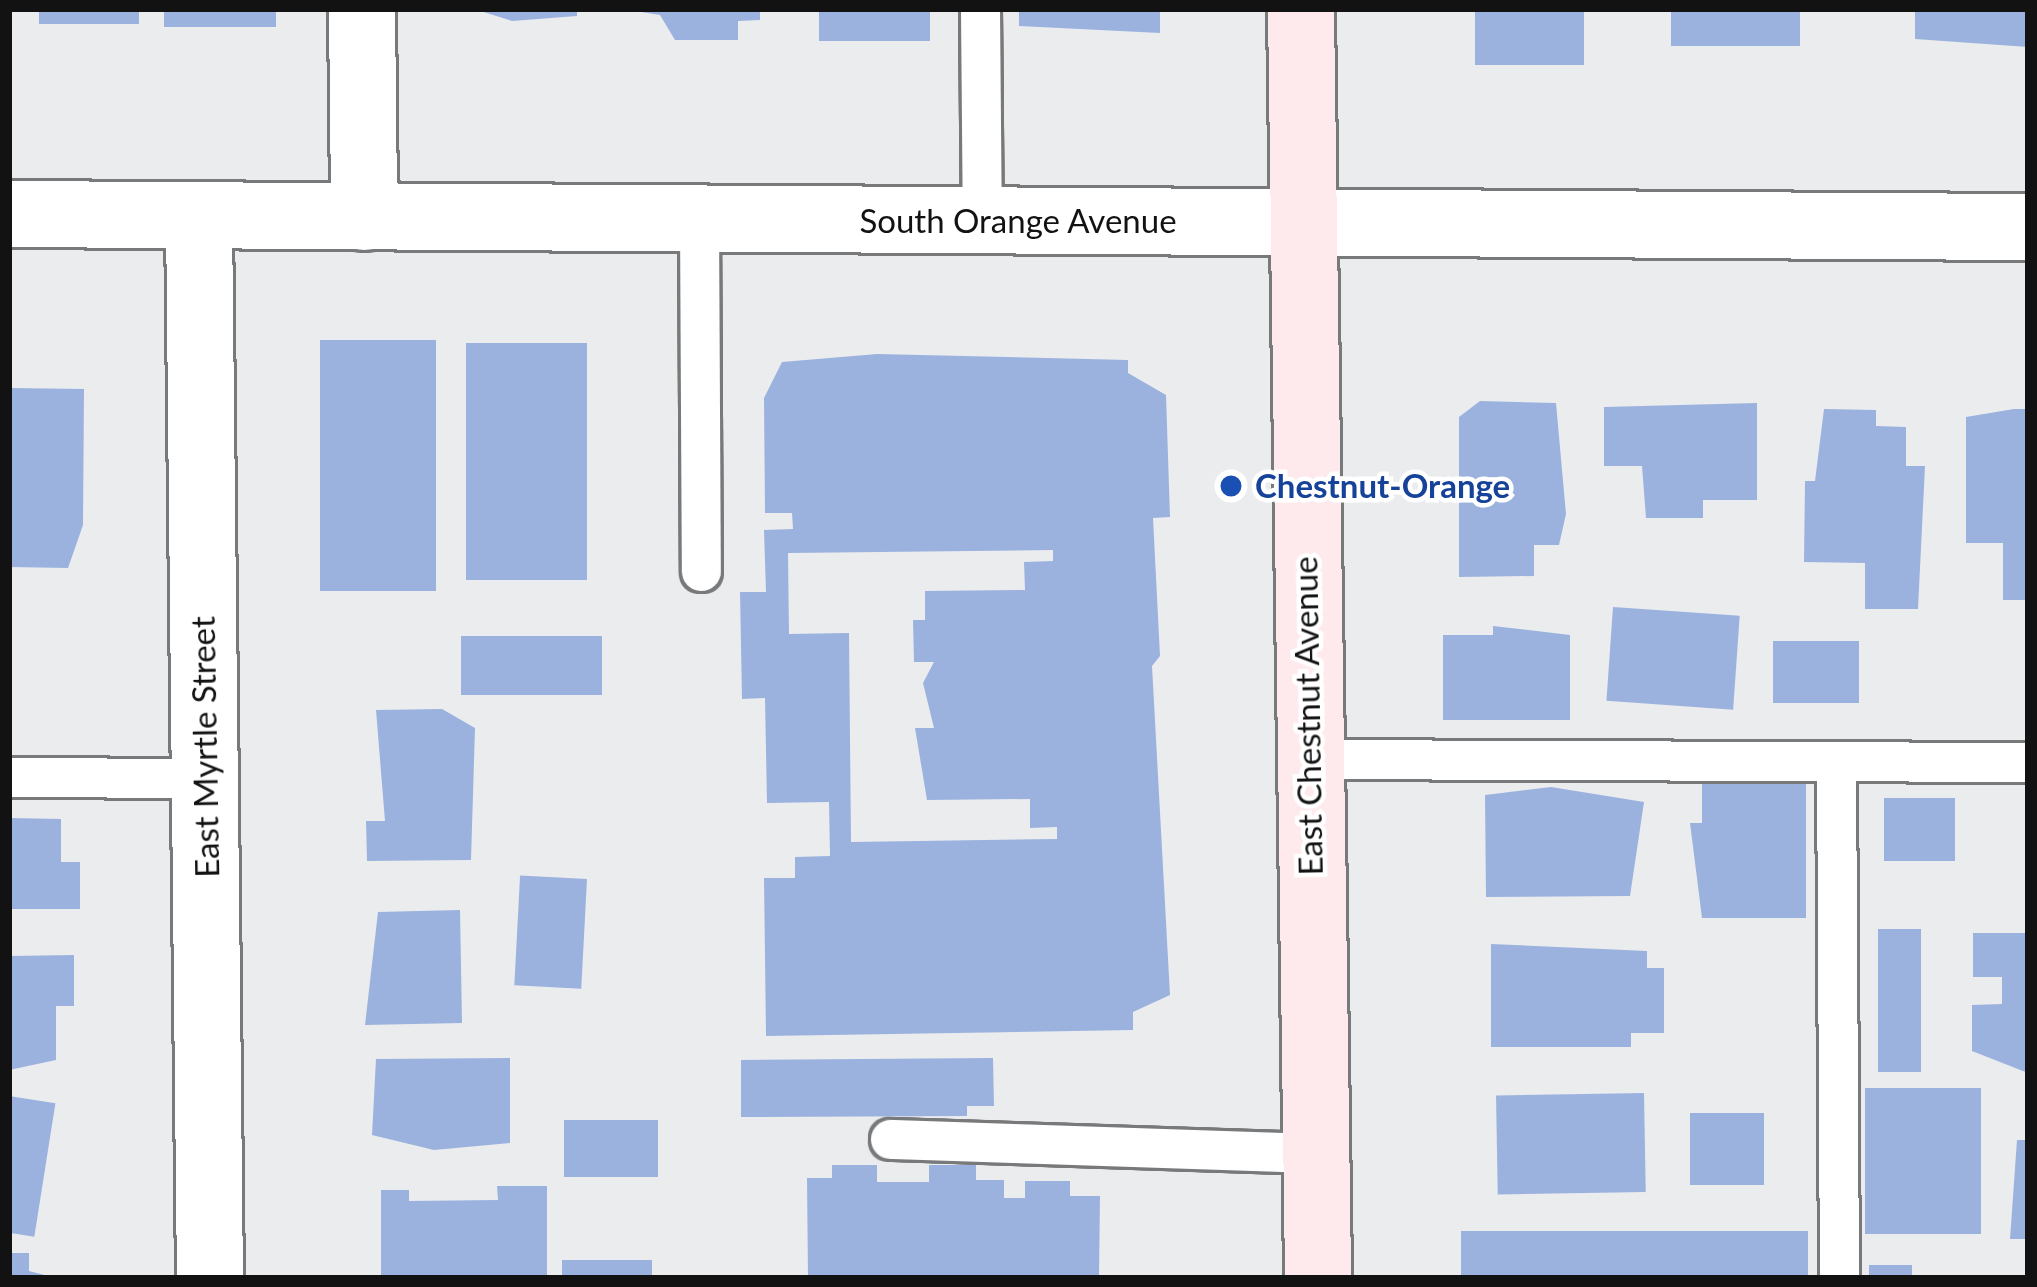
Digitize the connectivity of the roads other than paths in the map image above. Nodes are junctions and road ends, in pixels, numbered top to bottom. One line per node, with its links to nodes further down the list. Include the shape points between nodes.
1 (362, 9): 6 (street)
2 (980, 9): 8 (lane)
3 (1300, 9): 9 (street, East Chestnut Avenue)
4 (9, 214): 5 (street, South Orange Avenue)
5 (200, 215): 6 (street, South Orange Avenue); 16 (street, East Myrtle Street)
6 (364, 217): 7 (street, South Orange Avenue)
7 (699, 219): 8 (street, South Orange Avenue); 11 (lane)
8 (982, 221): 9 (street, South Orange Avenue)
9 (1300, 223): 10 (street, South Orange Avenue); 12 (street, East Chestnut Avenue)
10 (2028, 227)
11 (701, 571)
12 (1309, 759): 13 (lane); 18 (street, East Chestnut Avenue)
13 (1836, 761): 14 (lane); 21 (lane)
14 (2028, 762)
15 (9, 777): 16 (lane)
16 (205, 778): 19 (street, East Myrtle Street)
17 (890, 1139): 18 (lane)
18 (1316, 1153): 20 (street, East Chestnut Avenue)
19 (210, 1278)
20 (1318, 1278)
21 (1839, 1278)

